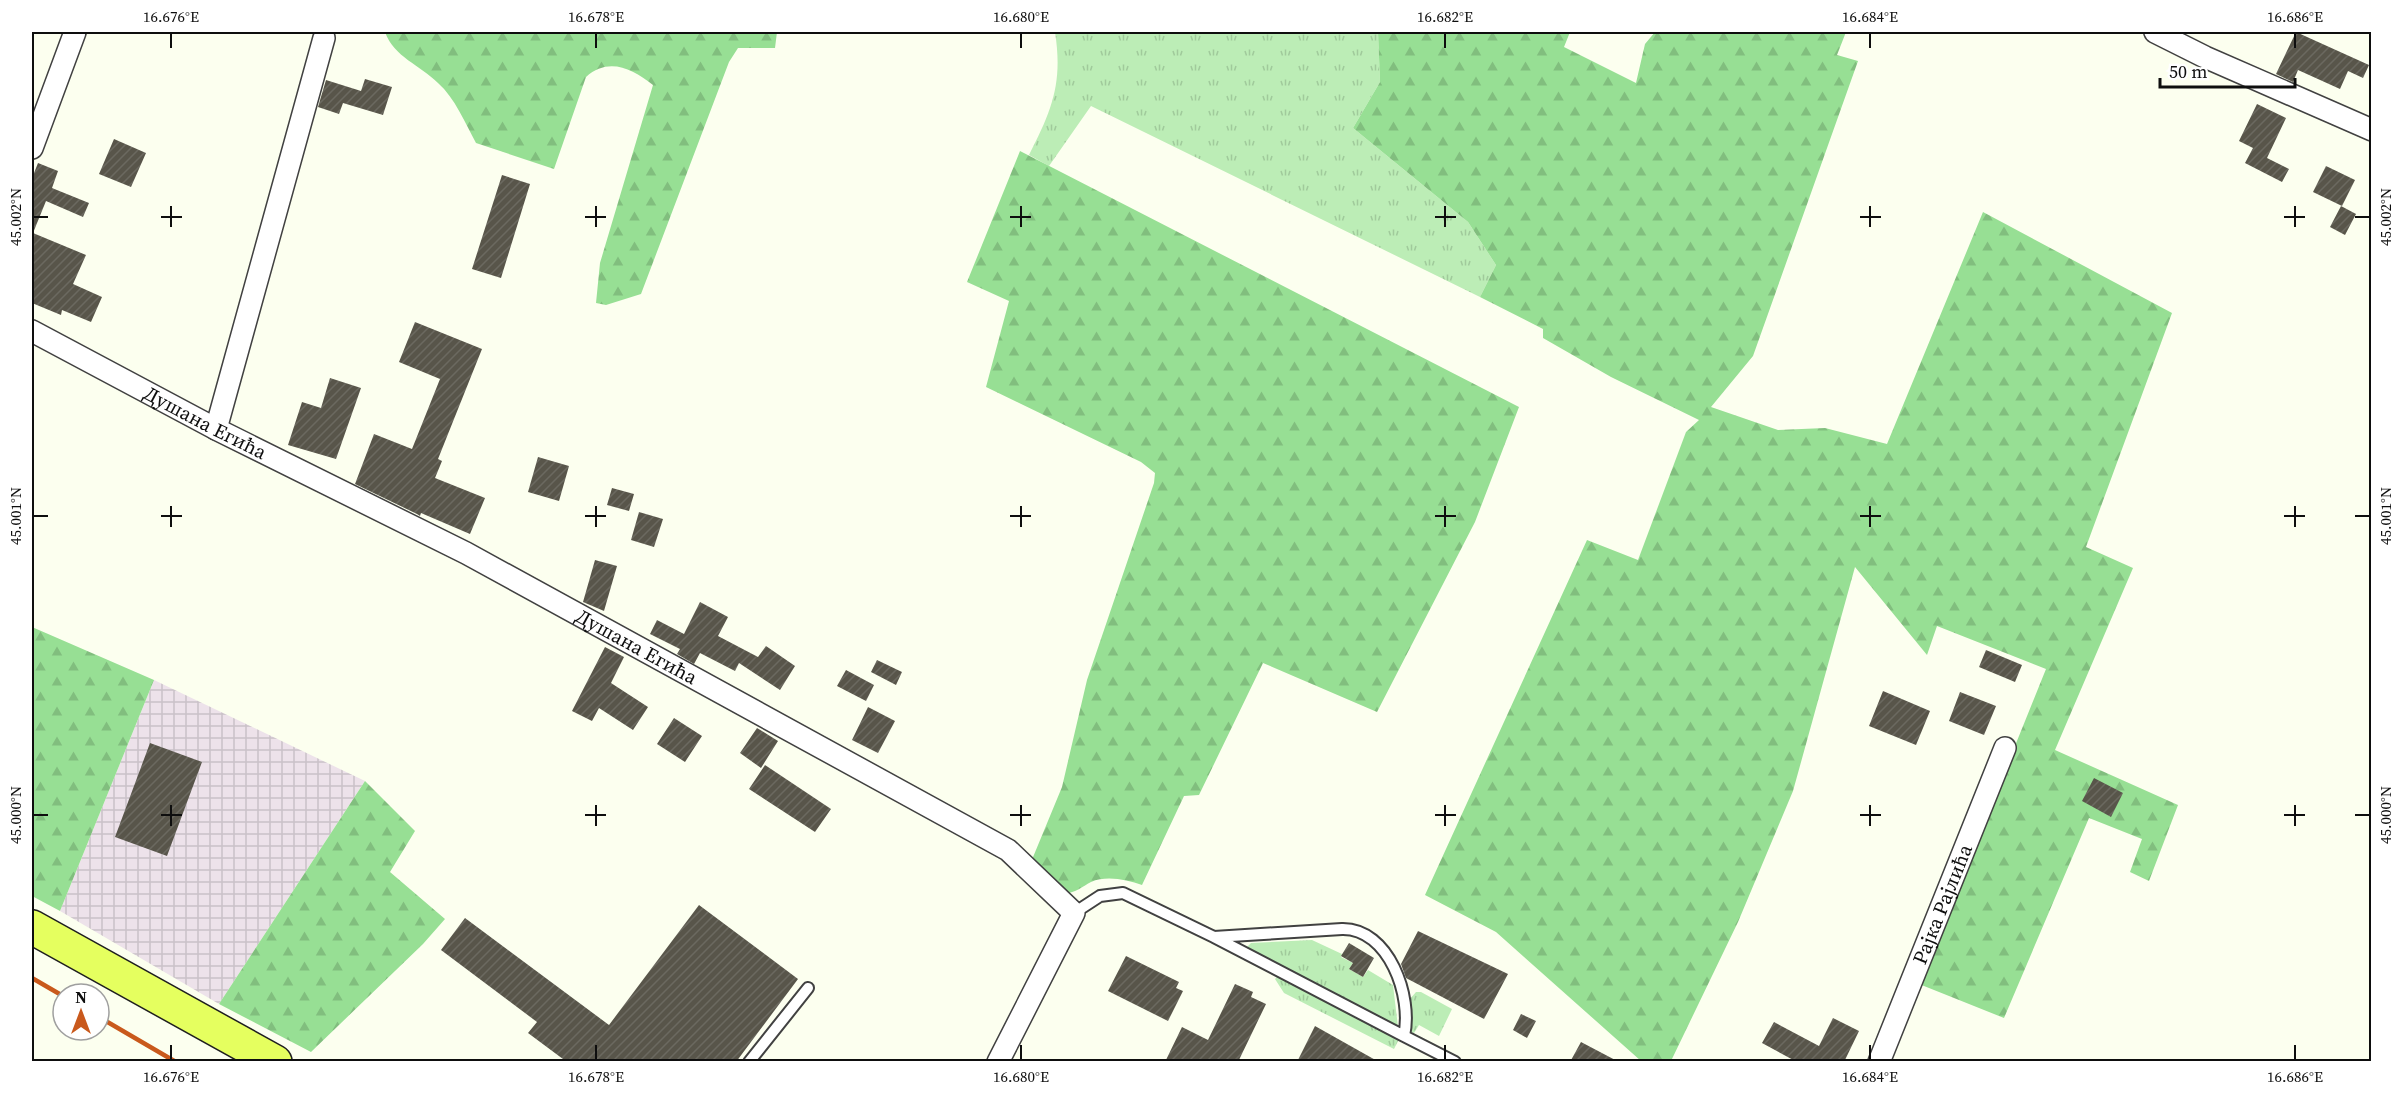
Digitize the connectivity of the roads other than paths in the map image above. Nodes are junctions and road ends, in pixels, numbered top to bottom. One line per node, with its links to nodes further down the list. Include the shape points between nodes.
1 (75, 32): 5 (street)
2 (2155, 32): 4 (street)
3 (324, 38): 7 (street)
4 (2372, 130)
5 (32, 148)
6 (32, 331): 7 (street, Душана Егића)
7 (216, 429): 9 (street, Душана Егића, via 466,553 1008,850)
8 (2005, 748): 18 (street, Рајка Рајлића)
9 (1074, 913): 11 (lane, via 1100,896 1123,893); 16 (street)
10 (32, 927): 14 (main road)
11 (1214, 937): 13 (lane); 13 (lane, via 1357,931 1382,949 1402,987)
12 (808, 988): 15 (lane)
13 (1404, 1036): 17 (lane)
14 (275, 1062)
15 (749, 1062)
16 (998, 1062)
17 (1455, 1062)
18 (1879, 1062)

